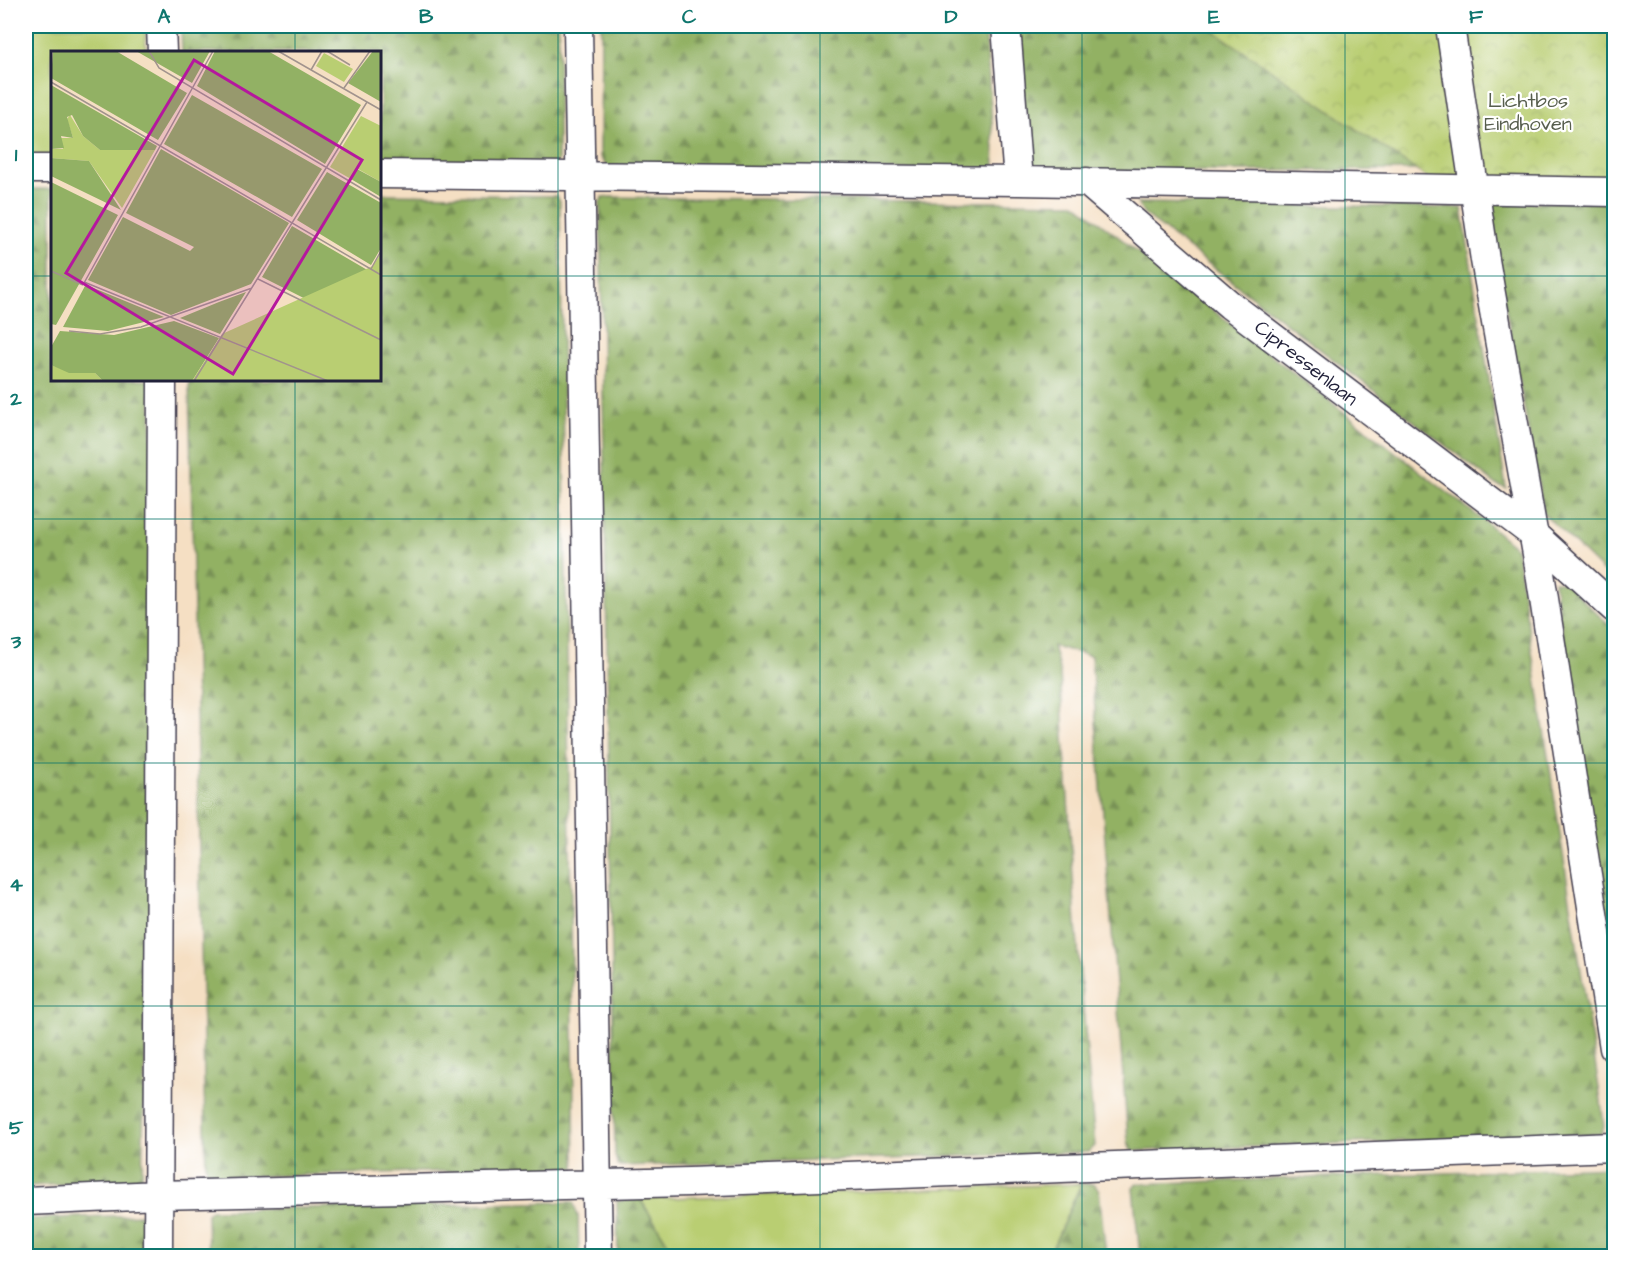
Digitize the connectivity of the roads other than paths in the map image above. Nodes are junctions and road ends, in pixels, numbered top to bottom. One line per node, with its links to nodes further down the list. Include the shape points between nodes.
1 (161, 26): 5 (street)
2 (578, 26): 9 (street)
3 (1006, 26): 10 (street)
4 (1450, 26): 12 (street)
5 (162, 51)
6 (26, 169): 7 (street)
7 (51, 169)
8 (381, 174): 9 (street)
9 (579, 177): 10 (street); 19 (street)
10 (1018, 181): 11 (street)
11 (1087, 182): 12 (street); 15 (street, Cipressenlaan, via 1230,305)
12 (1475, 190): 13 (street); 15 (street)
13 (1614, 192)
14 (162, 381): 20 (street)
15 (1533, 534): 16 (street, Cipressenlaan); 17 (street)
16 (1614, 608)
17 (1614, 1048)
18 (1614, 1147): 19 (street)
19 (596, 1184): 20 (street); 23 (street)
20 (158, 1195): 21 (street); 22 (street)
21 (26, 1201)
22 (158, 1257)
23 (598, 1257)

